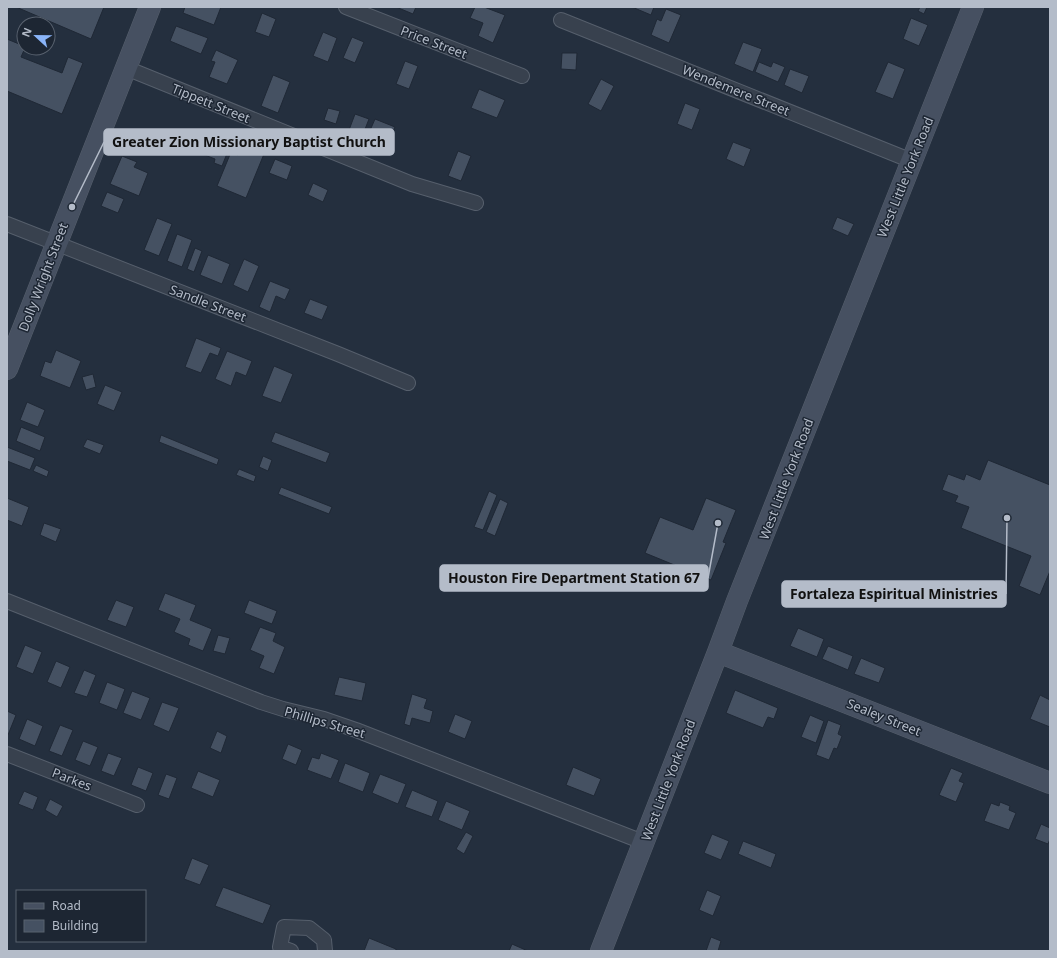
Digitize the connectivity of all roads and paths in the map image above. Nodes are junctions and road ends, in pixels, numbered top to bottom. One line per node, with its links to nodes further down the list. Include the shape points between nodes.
1 (150, 7): 5 (street, Dolly Wright Street)
2 (346, 7): 6 (street, Price Street)
3 (973, 7): 7 (street, West Little York Road)
4 (561, 20): 7 (street, Wendemere Street)
5 (126, 68): 8 (street, Tippett Street, via 412,184); 10 (street, Dolly Wright Street)
6 (522, 76)
7 (912, 161): 14 (street, West Little York Road)
8 (476, 203)
9 (7, 224): 10 (street, Sandle Street)
10 (56, 243): 11 (street, Dolly Wright Street); 12 (street, Sandle Street)
11 (7, 369)
12 (408, 383)
13 (7, 600): 18 (street, Phillips Street, via 261,702 356,730)
14 (718, 652): 16 (street, Sealey Street); 18 (street, West Little York Road)
15 (7, 754): 17 (street, Parkes)
16 (1050, 783)
17 (136, 804)
18 (643, 842): 21 (street, West Little York Road)
19 (291, 951): 20 (street, via 280,947 284,927 309,928 324,940)
20 (325, 951)
21 (601, 951)

